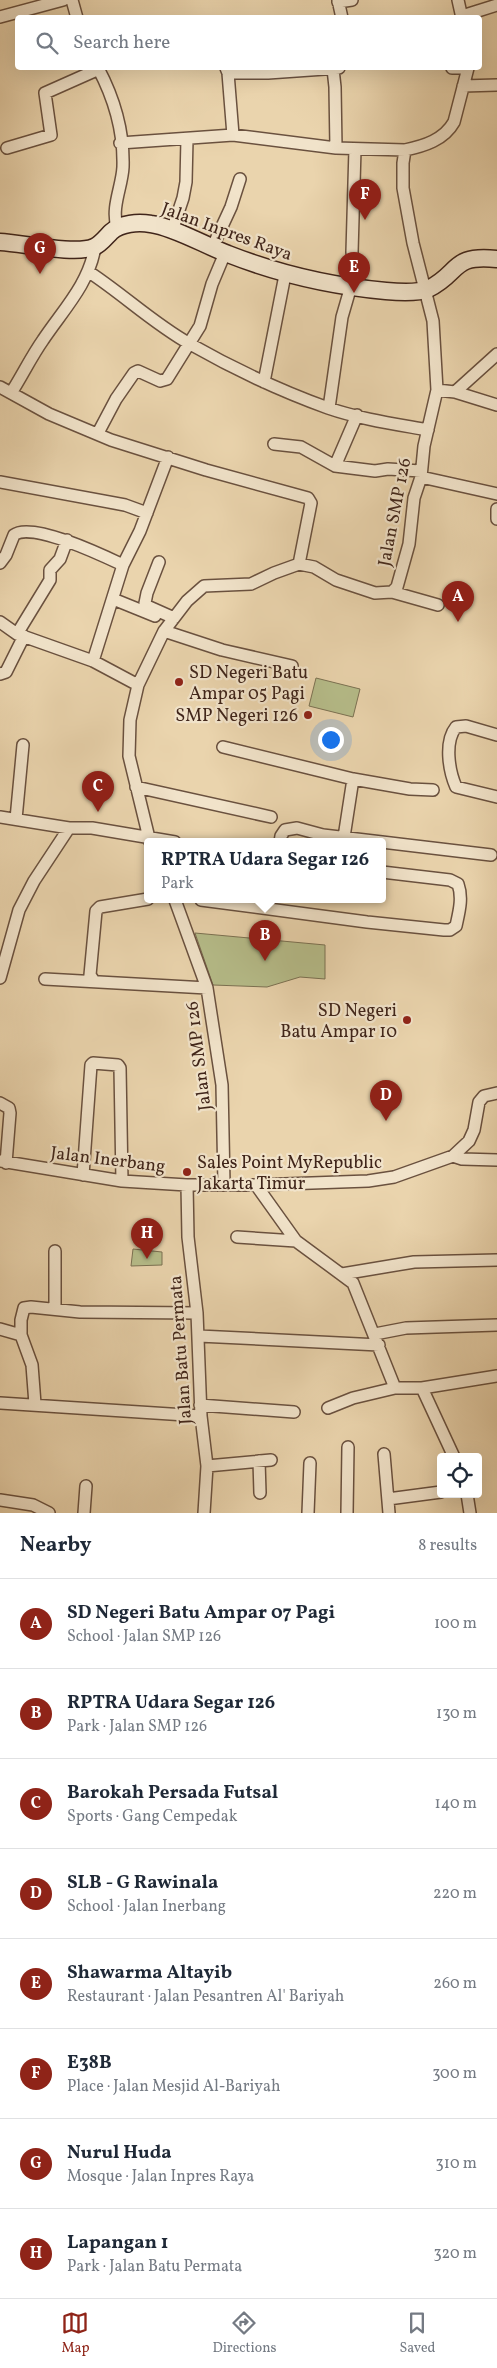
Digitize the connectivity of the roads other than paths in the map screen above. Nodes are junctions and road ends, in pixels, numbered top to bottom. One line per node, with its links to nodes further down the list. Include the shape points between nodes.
1 (63, 0): 11 (street)
2 (72, 0): 7 (street)
3 (352, 0): 5 (street)
4 (458, 0): 9 (street)
5 (338, 1): 8 (street)
6 (497, 6): 10 (street)
7 (75, 15)
8 (341, 15)
9 (462, 15)
10 (468, 15)
11 (0, 17)
12 (94, 70): 22 (street, via 44,93 51,134)
13 (99, 70): 21 (street, via 119,121)
14 (227, 70): 19 (street)
15 (336, 70): 23 (street)
16 (468, 70): 18 (street)
17 (497, 85): 18 (street)
18 (464, 86): 25 (street, via 450,130 437,139)
19 (233, 135): 20 (street); 23 (street)
20 (186, 139): 21 (street); 28 (street, via 184,190)
21 (120, 143): 27 (street, via 123,166 114,209)
22 (7, 148)
23 (336, 148): 24 (street)
24 (355, 149): 25 (street); 35 (street)
25 (405, 150): 36 (street, Jalan SMP 126, via 403,188 413,242)
26 (240, 179): 31 (street)
27 (118, 227): 28 (street, Jalan Inpres Raya, via 154,224); 30 (street)
28 (172, 231): 31 (street, Jalan Inpres Raya)
29 (0, 242): 30 (street, via 77,250)
30 (95, 247): 33 (street)
31 (219, 250): 34 (street, Jalan Inpres Raya); 37 (street, via 200,326)
32 (497, 259): 36 (street, via 466,259)
33 (89, 272): 37 (street); 43 (street)
34 (286, 275): 35 (street, Jalan Inpres Raya); 39 (street)
35 (353, 286): 36 (street, Jalan Inpres Raya, via 387,291); 45 (street, via 342,317)
36 (427, 289): 41 (street, Jalan SMP 126, via 435,336)
37 (190, 344): 39 (street); 48 (street, via 167,379 160,381 138,371 134,373)
38 (497, 354): 42 (street)
39 (264, 382): 45 (street)
40 (0, 387): 43 (street)
41 (437, 390): 42 (street); 47 (street, Jalan SMP 126)
42 (456, 392): 44 (street)
43 (11, 393): 48 (street, via 49,414)
44 (497, 405)
45 (329, 408): 46 (street)
46 (357, 415): 47 (street); 51 (street)
47 (428, 430): 52 (street, Jalan SMP 126)
48 (98, 433): 50 (street)
49 (274, 444): 51 (street, via 301,446)
50 (168, 457): 56 (street); 61 (street, via 308,498 311,503)
51 (335, 466): 52 (street)
52 (421, 474): 54 (street); 63 (street, Jalan SMP 126, via 414,498 409,544)
53 (0, 482): 56 (street, via 125,505)
54 (497, 494)
55 (497, 508): 57 (street)
56 (147, 513): 62 (street)
57 (497, 519)
58 (67, 540): 59 (street, via 18,532); 62 (street); 68 (street)
59 (2, 556)
60 (159, 562): 67 (street, via 145,603)
61 (299, 564): 63 (street, Jalan SMP 126, via 314,567 336,580 375,593); 67 (street, via 251,584 204,586 187,601)
62 (123, 565): 69 (street)
63 (392, 592): 65 (street)
64 (118, 601): 67 (street)
65 (438, 606)
66 (0, 622): 68 (street)
67 (170, 624): 70 (street, via 222,650); 72 (street)
68 (21, 635): 69 (street); 71 (street, via 6,672)
69 (93, 661): 72 (street)
70 (292, 666)
71 (0, 674)
72 (138, 686): 77 (street, via 128,735)
73 (497, 735): 79 (street, via 466,726 456,727 452,734 450,772 456,787)
74 (23, 745): 82 (street)
75 (223, 747): 76 (street)
76 (353, 779): 78 (street); 84 (street)
77 (136, 788): 81 (street); 86 (street)
78 (432, 790)
79 (497, 797)
80 (0, 817): 82 (street)
81 (271, 817)
82 (16, 819): 83 (street)
83 (69, 828): 85 (street, via 92,828); 95 (street, via 19,910)
84 (344, 837): 87 (street, via 290,828 283,832); 88 (street)
85 (144, 838)
86 (149, 838)
87 (281, 838)
88 (352, 838)
89 (386, 842): 90 (street)
90 (491, 855)
91 (386, 872): 94 (street, via 450,880 458,884 460,908 456,926 444,930)
92 (144, 900): 97 (street, via 100,907 96,911 90,975)
93 (176, 903): 98 (street, Jalan SMP 126)
94 (224, 903)
95 (0, 978)
96 (45, 979): 97 (street)
97 (94, 981): 98 (street)
98 (207, 988): 106 (street, Jalan SMP 126, via 222,1085)
99 (497, 1093): 101 (street, Jalan Inerbang, via 484,1096 479,1102 469,1142)
100 (0, 1103): 103 (street, via 9,1108)
101 (453, 1156): 102 (street); 107 (street, Jalan Inerbang, via 394,1177 368,1181)
102 (497, 1160)
103 (3, 1162): 104 (street, Jalan Inerbang)
104 (83, 1175): 105 (street, Jalan Inerbang); 105 (street, via 91,1065 118,1065)
105 (122, 1181): 108 (street, Jalan Inerbang)
106 (224, 1184): 107 (street, Jalan Inerbang); 108 (street, Jalan Inerbang)
107 (256, 1185): 110 (street)
108 (187, 1186): 115 (street, Jalan Batu Permata, via 188,1237)
109 (237, 1237): 110 (street)
110 (296, 1241): 113 (street)
111 (55, 1251): 114 (street)
112 (497, 1260): 113 (street, via 414,1262)
113 (342, 1274): 120 (street, via 353,1282)
114 (55, 1308): 115 (street, via 80,1312); 118 (street, via 24,1308)
115 (198, 1313): 119 (street, Jalan Batu Permata)
116 (497, 1325): 120 (street, via 406,1328)
117 (0, 1329): 118 (street)
118 (21, 1335): 125 (street, via 32,1365)
119 (199, 1336): 120 (street); 127 (street, Jalan Batu Permata)
120 (377, 1339): 122 (street)
121 (497, 1376): 123 (street)
122 (395, 1388): 123 (street); 126 (street)
123 (422, 1388): 130 (street)
124 (0, 1403): 125 (street)
125 (35, 1404): 127 (street)
126 (328, 1408)
127 (201, 1411): 128 (street); 133 (street, Jalan Batu Permata)
128 (294, 1412)
129 (348, 1447): 144 (street)
130 (452, 1453)
131 (384, 1454): 138 (street)
132 (310, 1462): 143 (street)
133 (207, 1466): 135 (street, via 265,1460); 142 (street, Jalan Batu Permata)
134 (86, 1486): 141 (street)
135 (260, 1493)
136 (437, 1493): 138 (street)
137 (468, 1498): 146 (street)
138 (388, 1499): 145 (street)
139 (0, 1500): 140 (street, via 33,1505)
140 (49, 1513)
141 (84, 1513)
142 (204, 1513)
143 (308, 1513)
144 (347, 1513)
145 (389, 1513)
146 (470, 1513)

